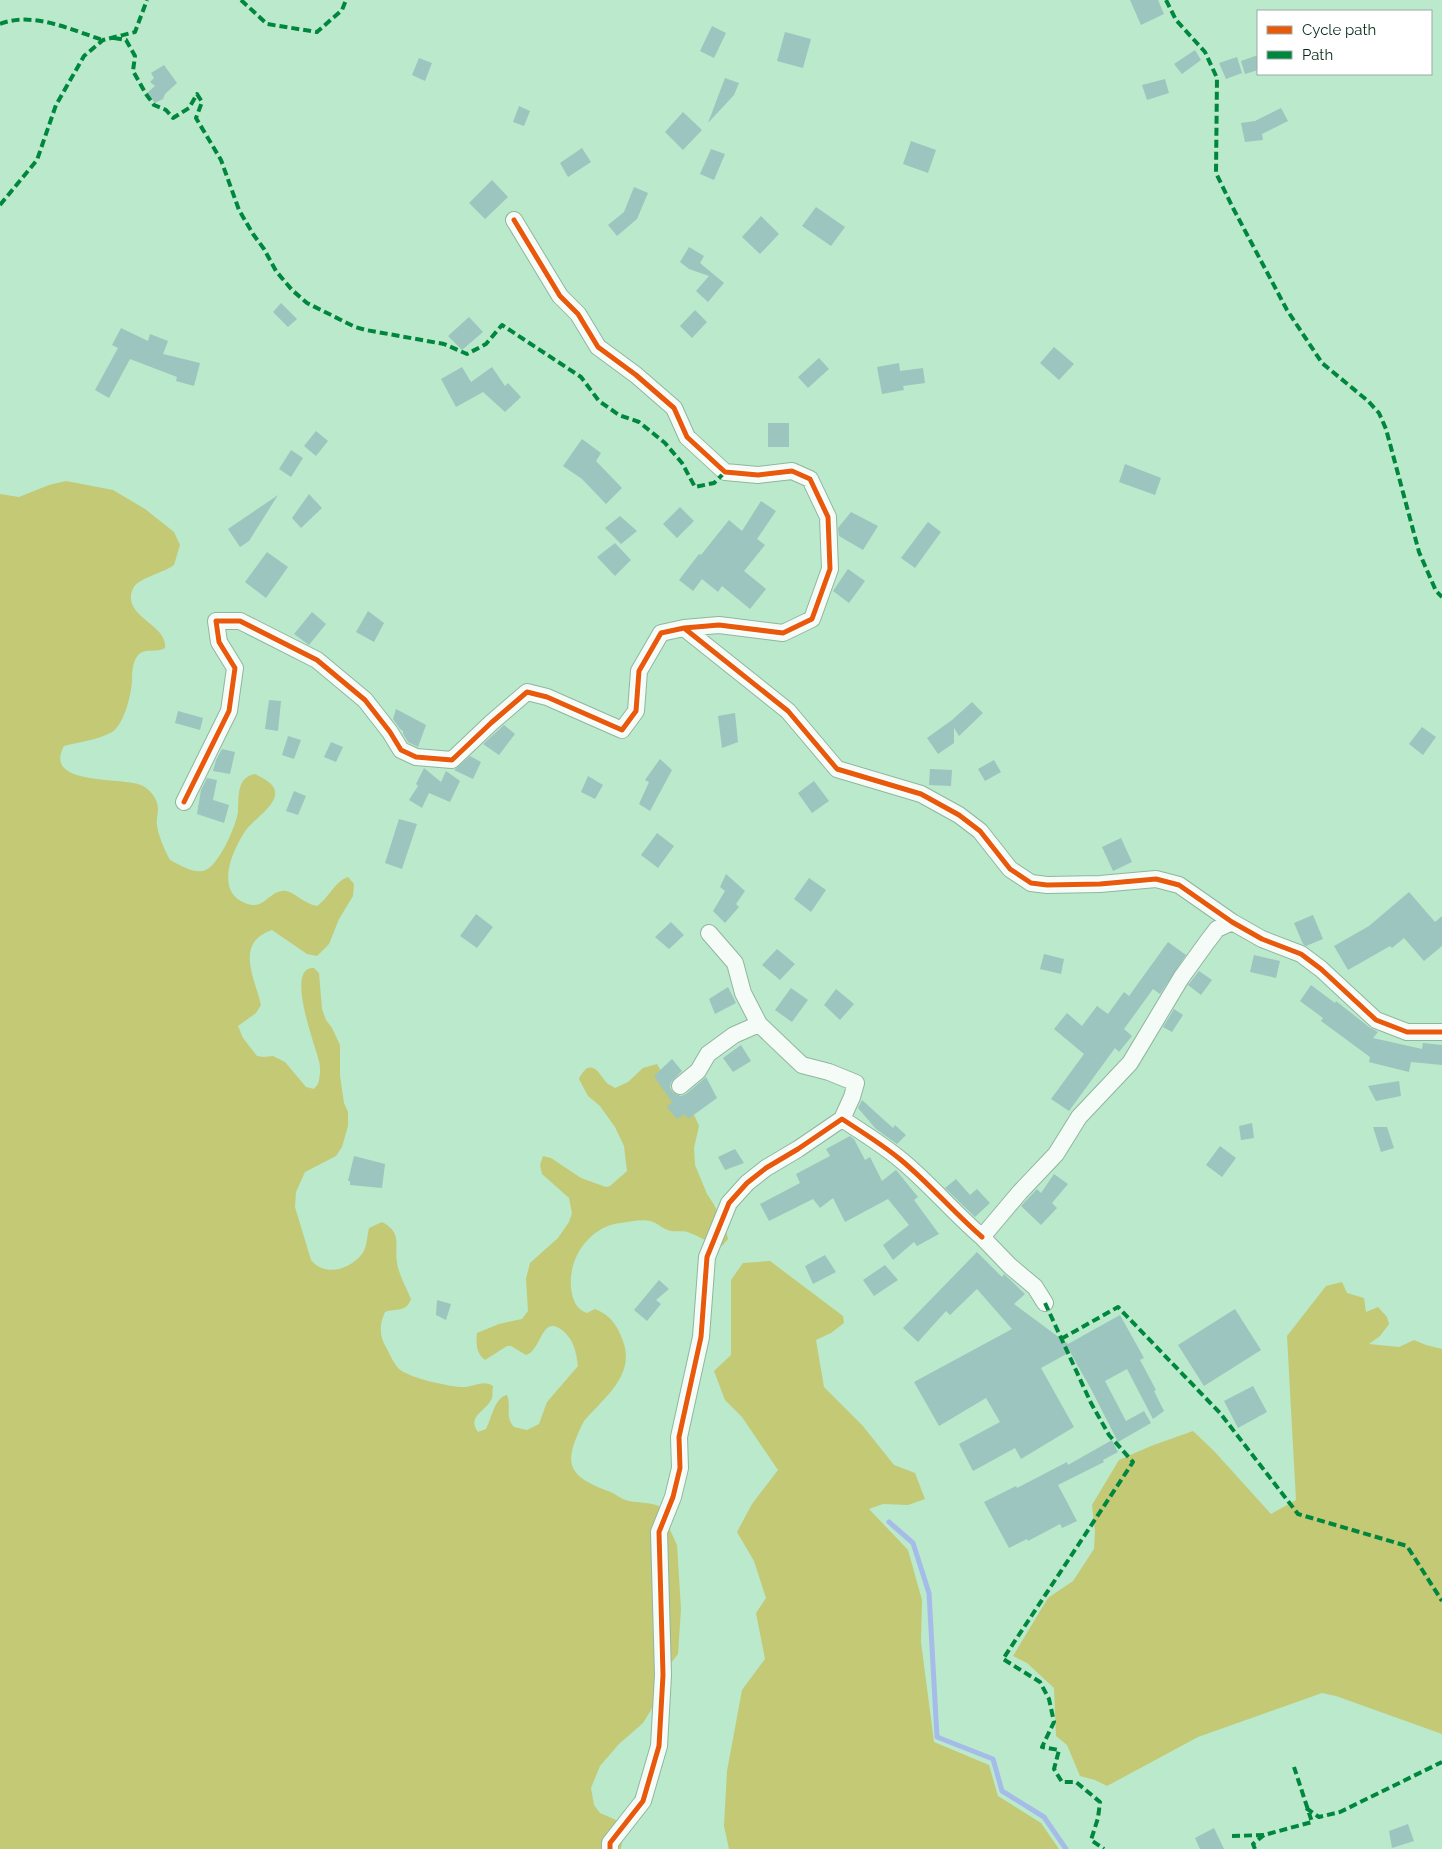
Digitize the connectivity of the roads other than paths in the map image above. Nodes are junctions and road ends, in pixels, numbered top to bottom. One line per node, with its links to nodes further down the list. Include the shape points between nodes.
1 (514, 220): 2 (street, via 560,296 578,314 598,347 674,408 687,438 725,472 758,476 792,472 810,479 828,517 830,569 812,619 783,633 720,625)
2 (684, 628): 3 (street, via 661,633 640,670 636,711 622,730 547,697 527,692 452,760 416,757 401,750 365,700 318,660 240,621 216,621 219,642 235,668 229,711); 4 (street, via 788,710 837,770 921,794 959,815 980,831 1010,869 1031,883 1100,884 1156,879 1180,885)
3 (184, 802)
4 (1232, 922): 7 (street, via 1262,939 1301,954 1376,1020 1407,1032); 10 (street, via 1217,929 1207,942 1130,1063 1079,1118 1056,1154)
5 (710, 933): 6 (street, via 735,963 743,993)
6 (759, 1024): 8 (street, via 734,1035 708,1054 698,1071); 9 (street, via 802,1064 856,1082)
7 (1442, 1032)
8 (680, 1086)
9 (842, 1118): 10 (street, via 901,1160); 12 (street, via 747,1183 729,1203 707,1257 701,1336 680,1437 680,1468 660,1532 663,1675 660,1746 643,1801 610,1842)
10 (982, 1237): 11 (street, via 1035,1287)
11 (1045, 1303)
12 (610, 1849)

